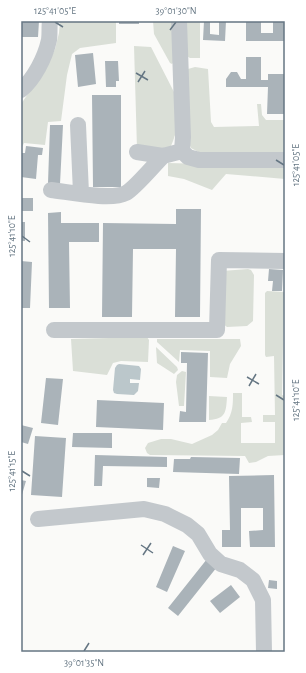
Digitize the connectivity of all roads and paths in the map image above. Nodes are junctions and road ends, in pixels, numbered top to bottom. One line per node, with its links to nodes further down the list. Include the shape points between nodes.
1 (50, 21): 3 (street, via 49,40 43,58 28,84)
2 (179, 21): 5 (street)
3 (21, 90)
4 (78, 125): 10 (street)
5 (182, 151): 7 (street); 8 (street, via 188,158 199,160)
6 (137, 152): 7 (street)
7 (163, 156): 10 (street, via 126,193 109,197)
8 (285, 160)
9 (51, 190): 10 (street)
10 (81, 193)
11 (285, 261): 12 (street, via 219,260 217,330)
12 (54, 330)
13 (38, 519): 14 (street, via 144,509 165,514 187,525 198,534 210,554 221,564 240,570 253,580 263,600)
14 (264, 652)

